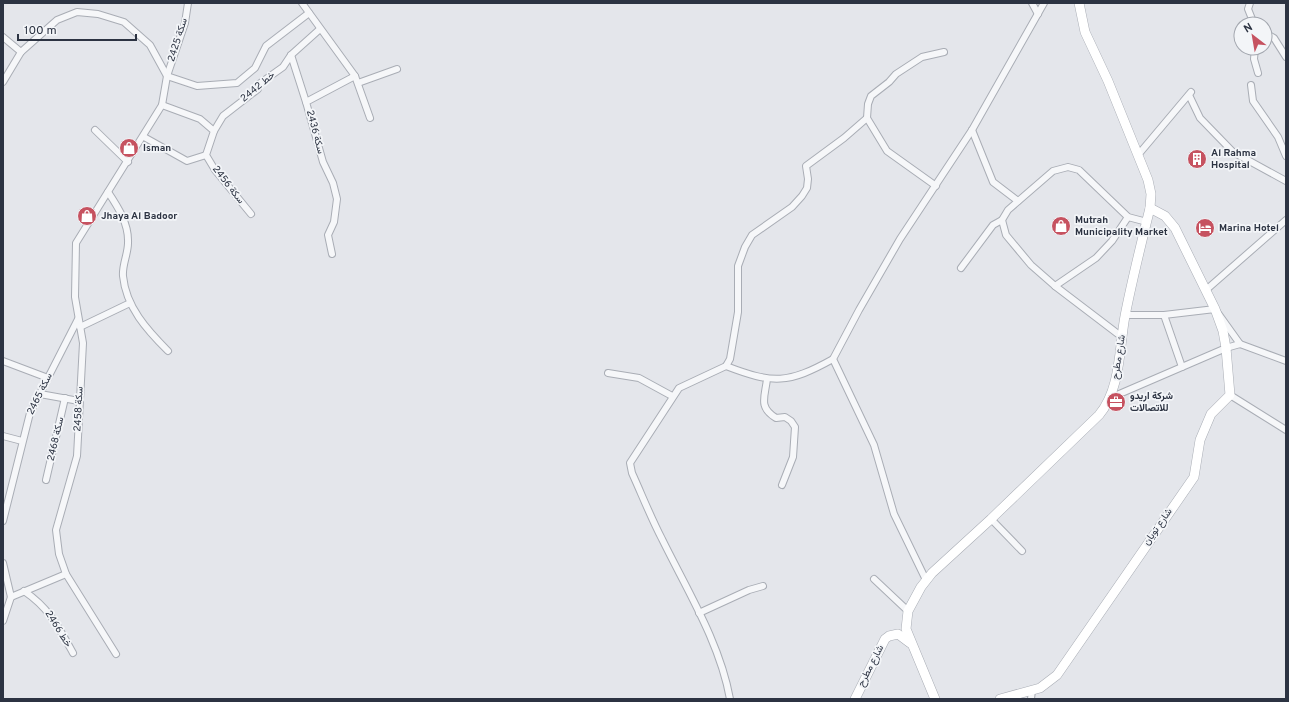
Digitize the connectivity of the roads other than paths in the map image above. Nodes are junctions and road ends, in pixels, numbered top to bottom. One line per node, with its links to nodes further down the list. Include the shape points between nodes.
1 (188, 3): 20 (street, سكة 2425, via 185,23)
2 (302, 3): 7 (street)
3 (1032, 3): 8 (street)
4 (1044, 3): 8 (street)
5 (1079, 3): 33 (main road, شارع مطرح, via 1085,32)
6 (1250, 3): 9 (street, via 1248,9)
7 (309, 13): 10 (street); 20 (street, via 266,46 255,68 237,83 197,86)
8 (1038, 14): 30 (street)
9 (1251, 16)
10 (320, 29): 15 (street, 2442 خط); 21 (street)
11 (3, 37): 13 (street)
12 (1273, 37): 17 (street)
13 (21, 52): 20 (street, via 57,20 77,12 98,14 124,22 136,31 150,45); 22 (street)
14 (944, 52): 28 (street, via 922,57 870,96)
15 (290, 55): 25 (street); 31 (street, 2442 خط, via 284,67 259,84 258,89 223,116)
16 (1254, 56): 19 (street)
17 (1286, 57)
18 (397, 69): 23 (street)
19 (1258, 73)
20 (167, 76): 26 (street, سكة 2458)
21 (355, 76): 23 (street); 25 (street, سكة 2436)
22 (3, 82)
23 (358, 83): 27 (street)
24 (1251, 85): 35 (street, via 1253,101 1278,137)
25 (306, 102): 47 (street, سكة 2436, via 323,162 337,199 334,222 328,235)
26 (162, 104): 31 (street, via 200,118); 32 (street, سكة 2458)
27 (370, 118)
28 (867, 118): 38 (street, via 887,151); 64 (street, via 844,138 809,162 806,170 807,188 802,196 792,207 752,235 744,247 738,266 738,312 732,352)
29 (95, 130): 36 (street)
30 (972, 130): 38 (street); 40 (street, via 993,182)
31 (214, 131): 34 (street, سكة 2456)
32 (144, 137): 34 (street, سكة 2456, via 187,161); 36 (street, سكة 2458)
33 (1138, 155): 37 (street, via 1190,94 1206,125 1233,152); 41 (main road, شارع مطرح, via 1150,187)
34 (206, 156): 42 (street, سكة 2456)
35 (1286, 156)
36 (128, 162): 39 (street, سكة 2458)
37 (1286, 181)
38 (936, 186): 61 (street, via 900,239)
39 (108, 192): 51 (street, via 123,215 128,242 123,275); 55 (street, سكة 2458, via 76,243 75,297)
40 (1018, 201): 43 (street, via 1053,170 1068,167 1079,170); 44 (street)
41 (1150, 208): 46 (main road, شارع مطرح); 50 (main road, via 1172,224)
42 (250, 214)
43 (1128, 217): 46 (street); 49 (street, via 1112,241 1096,258)
44 (1002, 220): 48 (street, via 993,225); 49 (street, via 1006,235 1031,265)
45 (1286, 220): 50 (street)
46 (1147, 222): 53 (main road, شارع مطرح)
47 (332, 254)
48 (961, 268)
49 (1055, 286): 57 (street)
50 (1206, 290): 52 (main road)
51 (130, 303): 56 (street); 60 (street, via 147,329)
52 (1215, 309): 54 (street); 58 (street); 59 (main road)
53 (1126, 315): 54 (street); 57 (main road, شارع مطرح)
54 (1164, 315): 65 (street)
55 (78, 319): 56 (street, سكة 2458); 67 (street, سكة 2465)
56 (80, 327): 74 (street, سكة 2458, via 83,342)
57 (1122, 337): 73 (main road, شارع مطرح)
58 (1240, 344): 59 (street); 63 (street)
59 (1226, 348): 65 (street); 70 (main road)
60 (168, 351)
61 (833, 359): 68 (street, via 806,374); 86 (street, via 874,445 894,514)
62 (3, 361): 67 (street)
63 (1286, 361)
64 (726, 366): 68 (street); 71 (street, via 687,383)
65 (1182, 367): 73 (street)
66 (608, 373): 71 (street, via 639,378)
67 (48, 378): 69 (street, سكة 2465)
68 (767, 379): 79 (street, via 763,404 765,409 776,418 785,417 795,427 793,458)
69 (40, 394): 72 (street); 77 (street, سكة 2465, via 30,412)
70 (1230, 395): 75 (street); 96 (main road, شارع تويان, via 1212,414 1200,440 1194,477 1057,675)
71 (672, 396): 91 (street, via 630,463 632,473 662,539)
72 (65, 398): 74 (street); 78 (street, سكة 2468)
73 (1110, 398): 80 (main road, شارع مطرح, via 1099,415)
74 (79, 401): 84 (street, سكة 2458, via 76,456 56,530 58,554)
75 (1286, 430)
76 (3, 436): 77 (street)
77 (22, 441): 81 (street, سكة 2465)
78 (46, 480)
79 (782, 485)
80 (991, 519): 82 (street); 86 (main road, شارع مطرح)
81 (3, 521)
82 (1022, 551)
83 (3, 563): 89 (street)
84 (66, 574): 88 (street); 95 (street, سكة 2458)
85 (874, 578): 90 (street)
86 (926, 580): 90 (main road, شارع مطرح)
87 (763, 586): 91 (street)
88 (24, 591): 89 (street); 94 (street, 2466 خط, via 39,601 53,617)
89 (11, 597): 92 (street)
90 (908, 611): 93 (main road, شارع مطرح, via 906,629)
91 (699, 613): 97 (street, via 720,660)
92 (3, 621)
93 (911, 644): 98 (main road, شارع مطرح, via 898,634 885,639); 99 (main road, شارع مطرح)
94 (73, 653)
95 (116, 654)
96 (1032, 694): 100 (main road, شارع تويان)
97 (730, 699)
98 (855, 699)
99 (935, 699)
100 (1000, 699)

